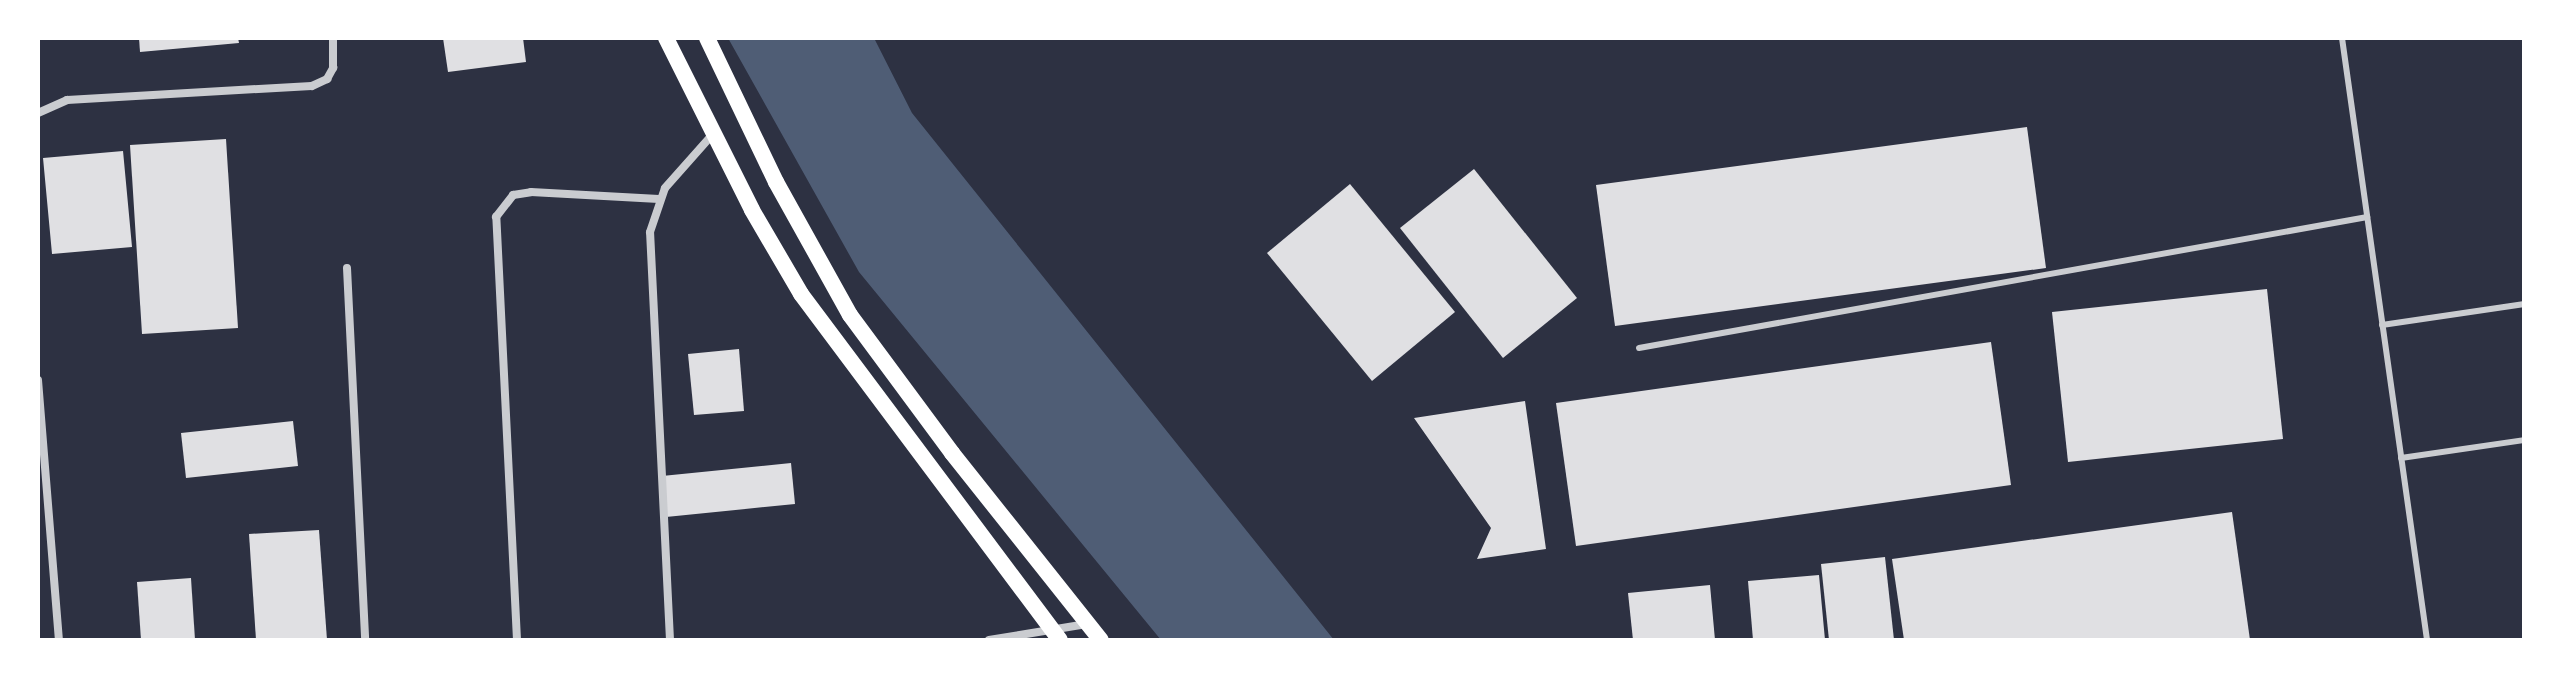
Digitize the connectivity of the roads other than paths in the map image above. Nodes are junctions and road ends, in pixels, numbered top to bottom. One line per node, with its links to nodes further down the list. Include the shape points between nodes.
1 (333, 38): 5 (street, via 333,68 327,79 312,86 67,100)
2 (666, 38): 6 (main road)
3 (707, 38): 16 (main road, via 776,182 850,315)
4 (2342, 38): 8 (lane)
5 (38, 113)
6 (714, 133): 7 (street); 17 (main road, via 801,294)
7 (659, 199): 20 (street, via 531,192 513,195 496,217); 21 (street, via 649,258)
8 (2367, 217): 11 (lane); 12 (lane)
9 (347, 268): 19 (street)
10 (2524, 304): 11 (lane)
11 (2382, 325): 15 (lane)
12 (1639, 348)
13 (38, 380): 18 (street)
14 (2524, 440): 15 (lane)
15 (2401, 458): 24 (lane)
16 (1087, 624): 17 (street); 23 (main road)
17 (1056, 635): 22 (street)
18 (59, 640)
19 (365, 640)
20 (517, 640)
21 (670, 640)
22 (989, 640)
23 (1101, 640)
24 (2427, 640)

